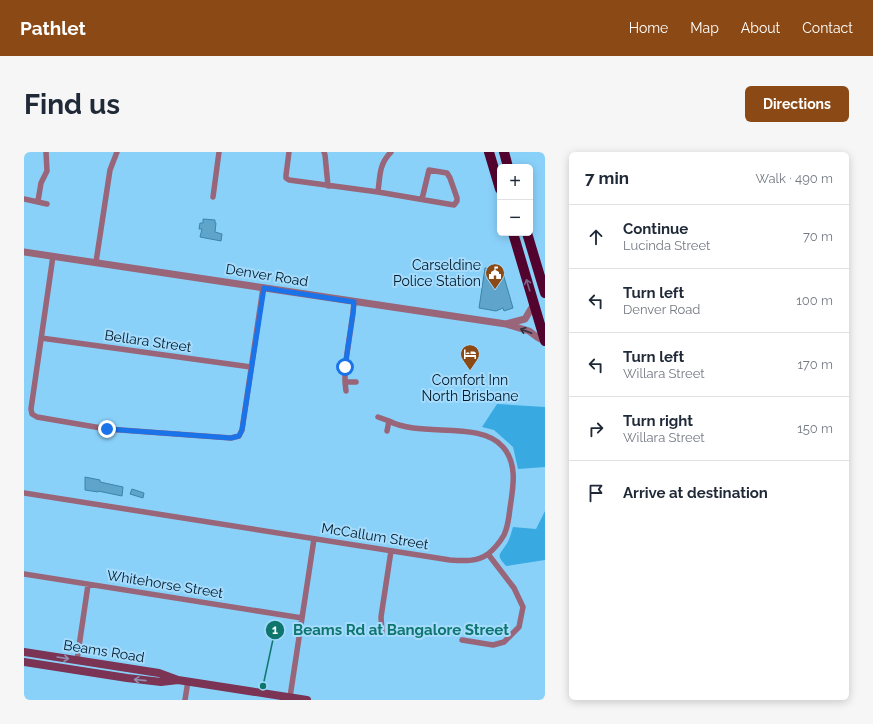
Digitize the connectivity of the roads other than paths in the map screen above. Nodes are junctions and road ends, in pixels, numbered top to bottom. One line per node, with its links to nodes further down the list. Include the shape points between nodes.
1 (46, 152): 16 (street, via 47,171 41,183)
2 (117, 152): 24 (street, via 110,170)
3 (219, 152): 13 (street)
4 (290, 152): 11 (street, via 286,178)
5 (324, 152): 11 (street)
6 (391, 152): 12 (street, via 382,166)
7 (489, 152): 10 (highway)
8 (504, 152): 9 (highway)
9 (507, 164)
10 (497, 179)
11 (328, 186): 12 (street)
12 (378, 192): 15 (street)
13 (213, 197)
14 (24, 199): 16 (street)
15 (422, 199): 15 (street, via 454,205 457,198 449,175 429,170)
16 (38, 201): 17 (street)
17 (47, 204)
18 (514, 236): 21 (highway)
19 (529, 236): 20 (highway)
20 (530, 243): 21 (highway); 26 (highway)
21 (517, 247): 28 (highway, one-way to 21)
22 (24, 252): 23 (street, Denver Road)
23 (53, 256): 24 (street, Denver Road); 30 (street)
24 (96, 262): 25 (street, Denver Road)
25 (264, 288): 27 (street, Denver Road); 32 (street)
26 (545, 293)
27 (354, 302): 29 (street, Denver Road); 33 (street)
28 (534, 304): 29 (street, Denver Road, via 525,319); 31 (highway)
29 (506, 324): 31 (street, Denver Road, one-way to 29)
30 (41, 338): 32 (street, Bellara Street); 32 (street, via 32,414 107,429 231,438 239,436)
31 (545, 341)
32 (251, 367)
33 (345, 382): 34 (street); 35 (street)
34 (356, 382)
35 (346, 390)
36 (378, 417): 37 (street, McCallum Street)
37 (389, 421): 38 (street); 42 (street, McCallum Street, via 410,428 480,434 494,439 505,450 512,462 514,478 508,520 500,542)
38 (387, 431)
39 (24, 493): 40 (street, McCallum Street)
40 (314, 539): 41 (street, McCallum Street); 45 (street)
41 (391, 551): 42 (street, McCallum Street, via 464,561); 46 (street)
42 (488, 554): 47 (street, via 514,588 523,607 519,628 504,642 493,645)
43 (24, 574): 44 (street, Whitehorse Street)
44 (88, 585): 45 (street, Whitehorse Street); 49 (street)
45 (302, 618): 53 (street)
46 (382, 633)
47 (462, 640)
48 (24, 652): 49 (main road, Beams Road, one-way to 49)
49 (77, 660): 51 (main road, Beams Road, via 159,673)
50 (24, 662): 51 (main road, Beams Road, one-way to 50, via 161,682)
51 (178, 680): 52 (main road, Beams Road)
52 (188, 681): 53 (main road, Beams Road); 54 (street)
53 (290, 697): 55 (main road, Beams Road)
54 (185, 700)
55 (307, 700)

